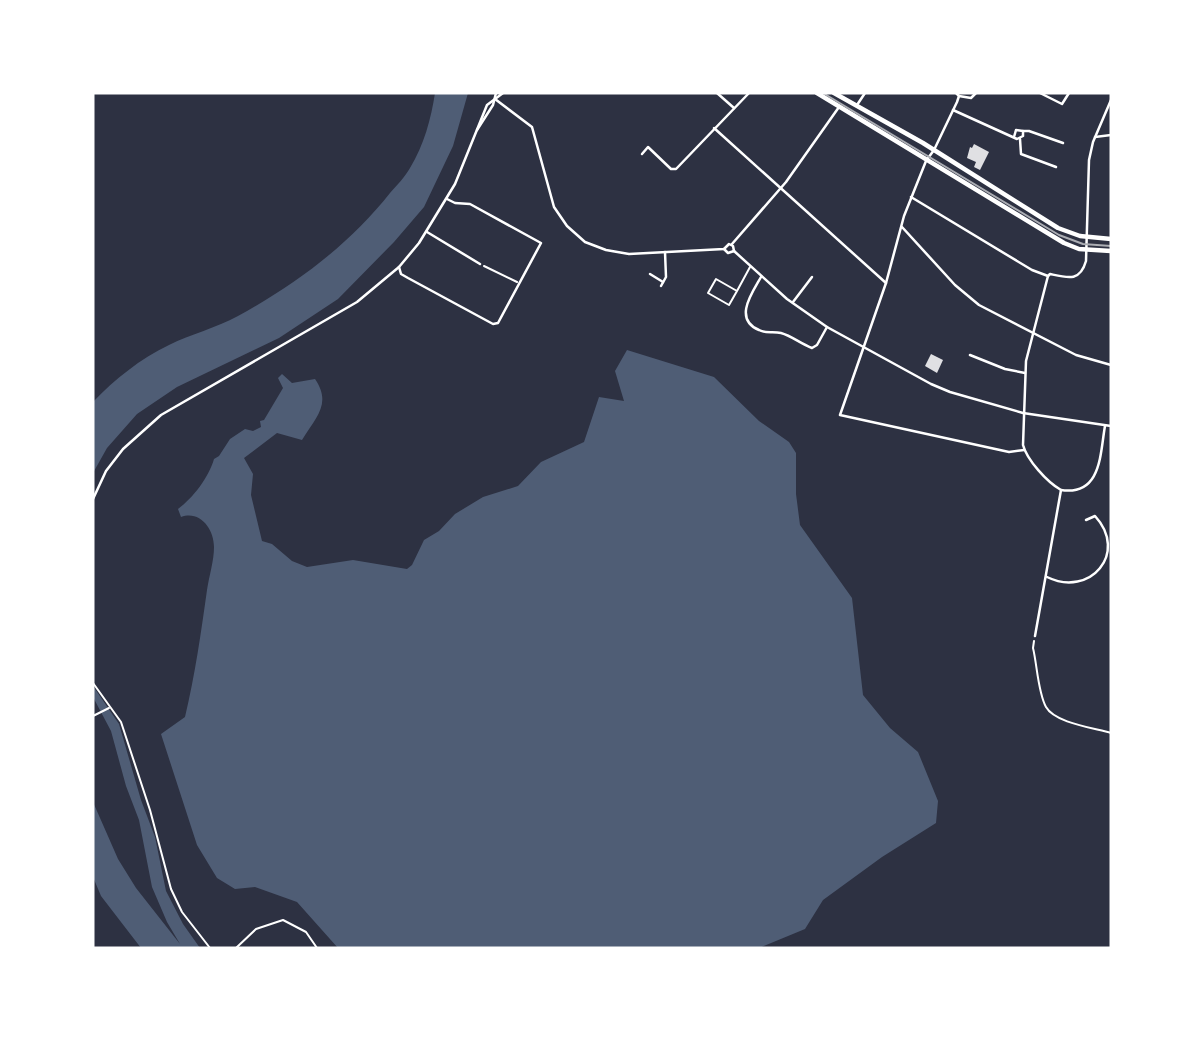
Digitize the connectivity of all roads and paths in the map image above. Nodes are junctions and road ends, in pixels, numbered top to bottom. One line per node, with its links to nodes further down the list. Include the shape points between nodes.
1 (496, 93): 12 (street)
2 (503, 93): 12 (street)
3 (717, 93): 16 (street)
4 (749, 93): 16 (street)
5 (817, 93): 15 (main road)
6 (834, 93): 14 (main road)
7 (865, 93): 14 (street)
8 (976, 93): 11 (street, via 971,98)
9 (1040, 93): 10 (street, via 1062,104)
10 (1069, 93)
11 (957, 94): 17 (street)
12 (495, 99): 31 (street, via 487,105); 41 (street, via 532,127 552,200 571,230 606,250)
13 (1111, 100): 22 (street)
14 (857, 105): 25 (main road)
15 (839, 107): 27 (main road); 29 (street)
16 (734, 108): 18 (street)
17 (953, 110): 21 (street); 25 (street)
18 (715, 128): 26 (street, via 676,169 648,148); 29 (street)
19 (1023, 131): 21 (street, via 1016,130); 23 (street); 24 (street)
20 (1111, 135): 22 (street)
21 (1014, 137): 23 (street)
22 (1095, 137): 34 (street, via 1088,167)
23 (1020, 139): 28 (street, via 1021,154)
24 (1063, 142)
25 (934, 150): 27 (street); 34 (main road, via 1054,226)
26 (642, 154)
27 (926, 161): 30 (street); 38 (main road, via 1061,242)
28 (1056, 167)
29 (780, 189): 36 (street); 50 (street)
30 (911, 197): 32 (street); 47 (street)
31 (447, 199): 33 (street); 51 (street, via 470,204 541,243)
32 (901, 226): 50 (street); 56 (street, via 979,305)
33 (427, 232): 42 (street); 44 (street)
34 (1087, 237): 35 (main road); 38 (street)
35 (1111, 239)
36 (732, 244): 37 (street); 39 (street)
37 (724, 248): 39 (street, via 728,253); 41 (street)
38 (1087, 250): 40 (main road); 47 (street, via 1078,276)
39 (734, 251): 43 (street)
40 (1111, 251)
41 (665, 252): 49 (street)
42 (480, 264): 51 (path)
43 (751, 266): 46 (street); 53 (lane)
44 (399, 267): 51 (street, via 401,274 496,325); 66 (street, via 357,302 161,415 123,449)
45 (650, 274): 49 (street)
46 (761, 276): 54 (street); 55 (street, via 745,306 752,326 762,332 783,333 810,348 817,345)
47 (1048, 276): 56 (street)
48 (812, 277): 54 (street)
49 (663, 282): 52 (street)
50 (886, 283): 57 (street)
51 (520, 284)
52 (661, 286)
53 (737, 291): 53 (lane, via 716,279 708,293 729,305)
54 (792, 303): 55 (street)
55 (827, 327): 57 (street)
56 (1032, 331): 59 (street, via 1076,355); 60 (street)
57 (865, 348): 61 (street, via 939,387); 64 (street, via 840,415 1009,452)
58 (970, 355): 60 (street)
59 (1111, 365)
60 (1024, 373): 61 (street)
61 (1023, 413): 62 (street); 64 (street)
62 (1105, 426): 63 (street); 65 (street, via 1093,479 1080,489)
63 (1111, 426)
64 (1024, 450): 65 (street)
65 (1061, 490): 68 (street)
66 (93, 499)
67 (1086, 520): 68 (street, via 1095,516 1107,536 1100,568 1075,583)
68 (1047, 577): 69 (street)
69 (1035, 636): 73 (path, via 1033,648 1046,707 1059,718)
70 (93, 682): 71 (path)
71 (110, 707): 72 (path); 74 (path, via 121,722 172,889 182,912)
72 (93, 716)
73 (1111, 733)
74 (210, 948)
75 (236, 948): 76 (path, via 256,929 283,920 306,932)
76 (317, 948)

